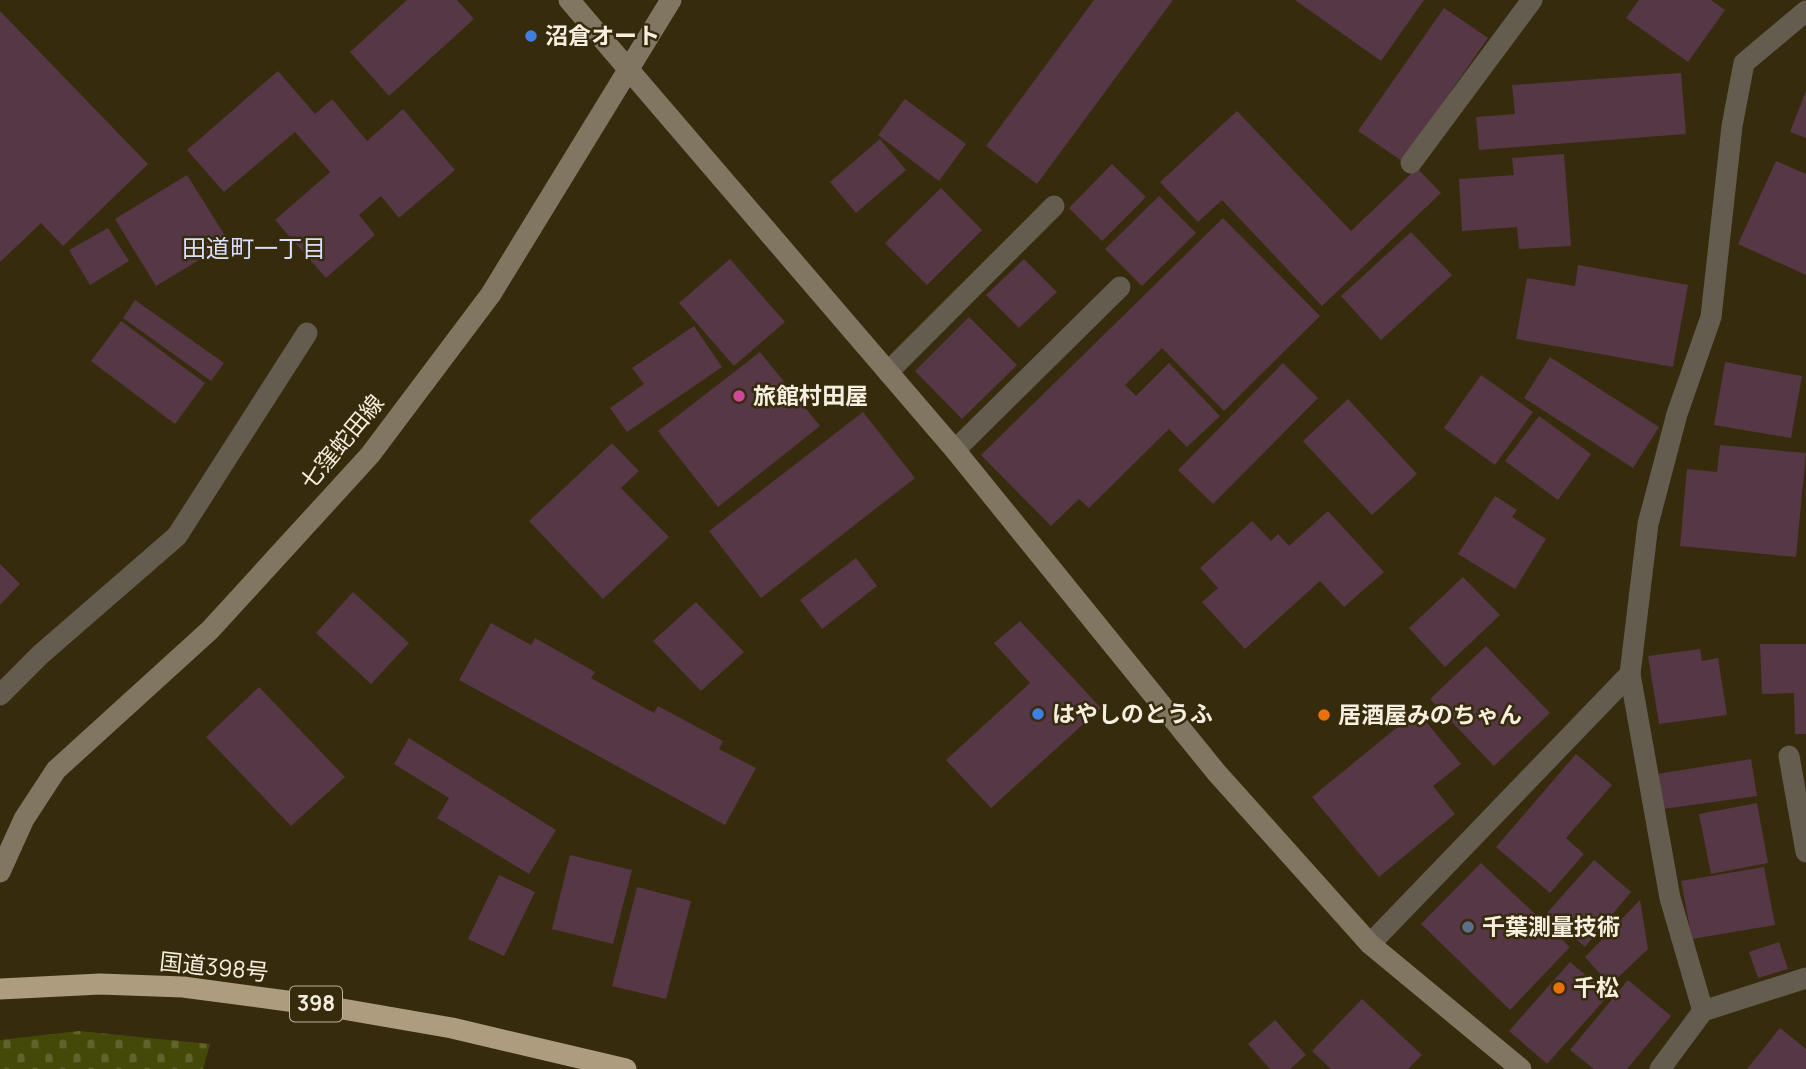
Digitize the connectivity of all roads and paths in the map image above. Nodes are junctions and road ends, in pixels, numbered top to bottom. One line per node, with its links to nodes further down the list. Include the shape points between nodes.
1 (569, 0): 9 (street)
2 (671, 0): 15 (street, 七窪蛇田線, via 491,294 370,454 210,630 56,770 24,819)
3 (1532, 0): 5 (street)
4 (1806, 11): 11 (street, via 1744,63 1732,126 1711,317 1676,414 1648,524)
5 (1411, 163)
6 (1054, 206): 9 (street)
7 (1120, 287): 10 (street)
8 (307, 333): 12 (street, via 177,536)
9 (888, 372): 10 (street)
10 (955, 450): 16 (street, via 1216,772)
11 (1630, 674): 16 (street); 19 (street, via 1670,898)
12 (0, 695)
13 (1789, 756): 14 (street)
14 (1806, 852)
15 (0, 872)
16 (1370, 944): 21 (street)
17 (1806, 978): 19 (street)
18 (0, 989): 20 (highway, 国道398号 / 398, via 100,984 183,987 452,1028)
19 (1703, 1012): 22 (street)
20 (626, 1069)
21 (1521, 1069)
22 (1660, 1069)

